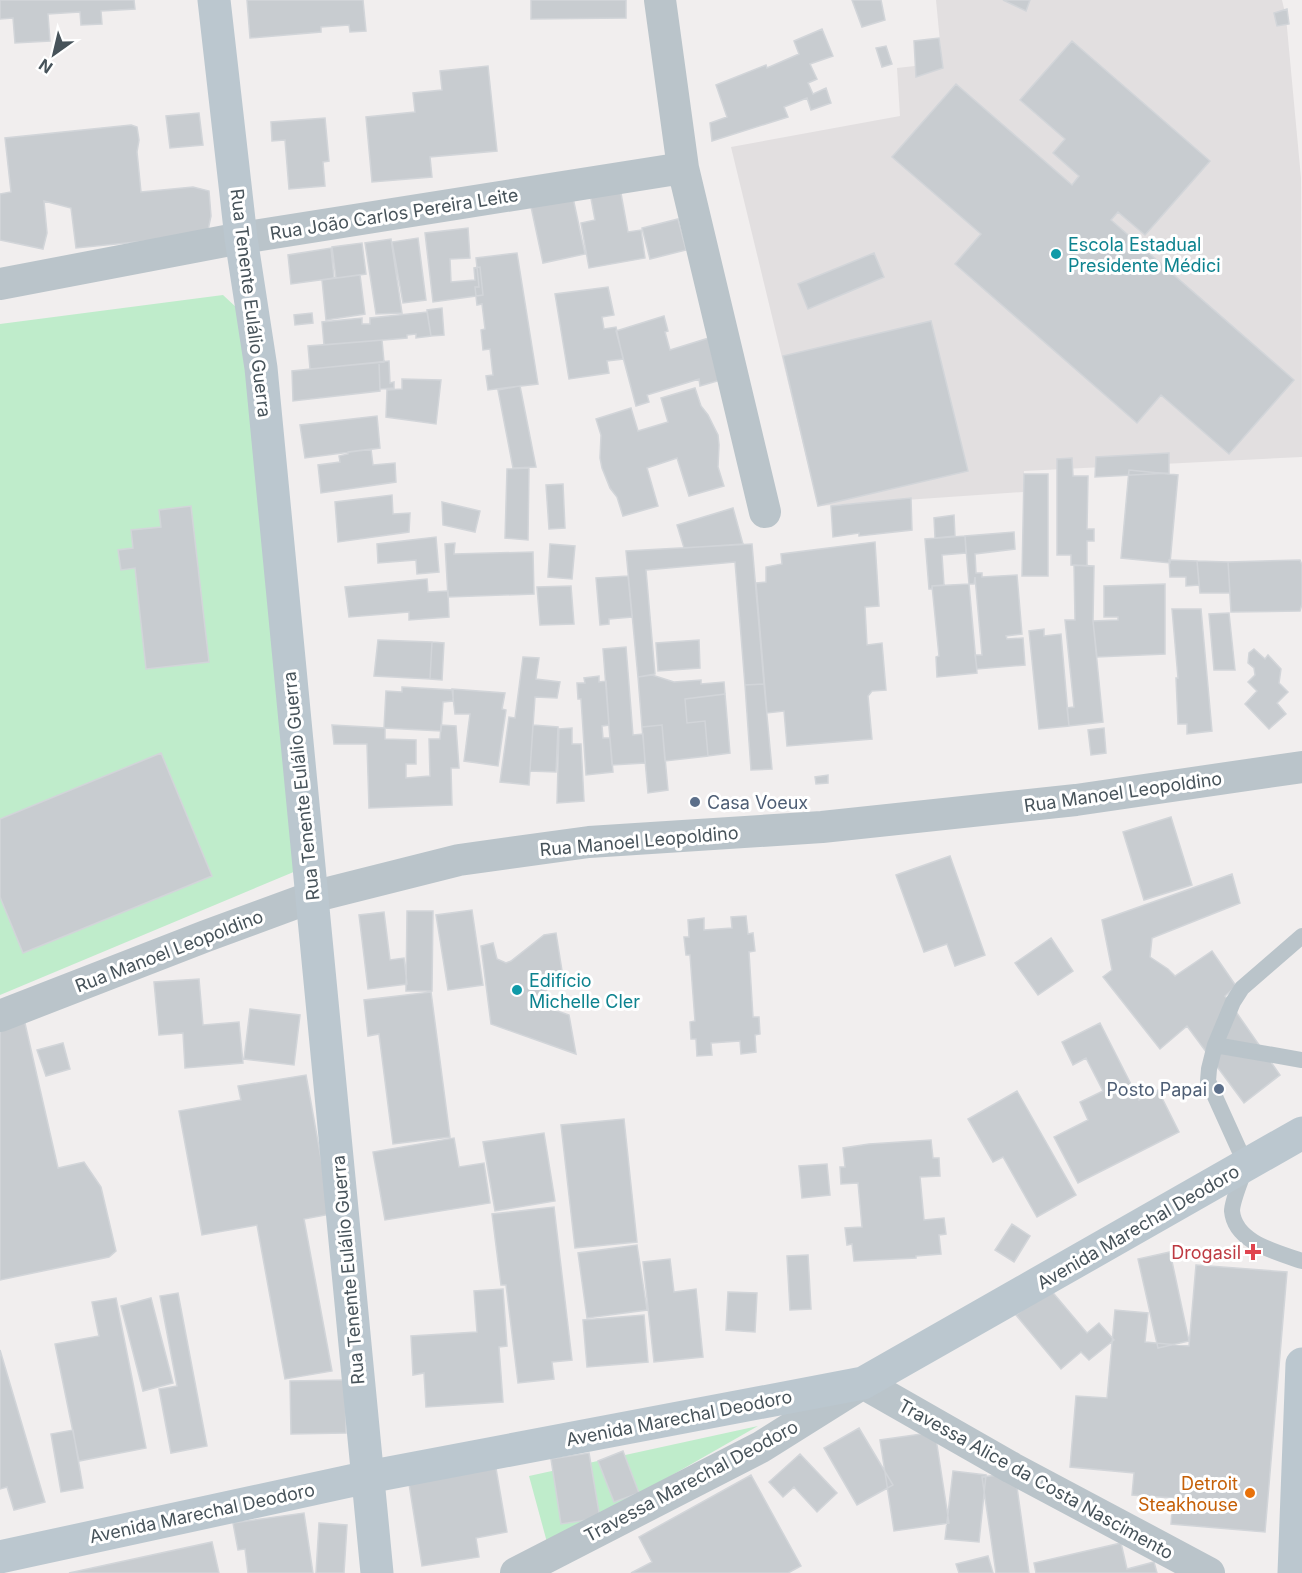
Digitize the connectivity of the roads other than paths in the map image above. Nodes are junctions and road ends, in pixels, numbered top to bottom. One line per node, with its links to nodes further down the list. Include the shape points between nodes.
1 (214, 0): 4 (main road, Rua Tenente Eulálio Guerra)
2 (660, 0): 3 (street)
3 (683, 168): 4 (street, Rua João Carlos Pereira Leite); 6 (street)
4 (242, 238): 5 (street, Rua João Carlos Pereira Leite); 8 (main road, Rua Tenente Eulálio Guerra, via 261,368)
5 (0, 284)
6 (765, 512)
7 (1302, 767): 8 (street, Rua Manoel Leopoldino, via 1076,800 822,827 589,842 459,860)
8 (312, 897): 10 (street, Rua Manoel Leopoldino); 18 (main road, Rua Tenente Eulálio Guerra)
9 (1302, 936): 11 (lane, via 1242,988)
10 (0, 1016)
11 (1215, 1045): 12 (lane); 14 (lane, via 1208,1081)
12 (1302, 1060)
13 (1302, 1133): 14 (main road, Avenida Marechal Deodoro)
14 (1246, 1165): 15 (lane, via 1232,1209 1238,1229 1260,1245); 17 (main road, Avenida Marechal Deodoro)
15 (1302, 1261)
16 (1302, 1364): 23 (main road)
17 (863, 1383): 18 (main road, Avenida Marechal Deodoro); 21 (street, Travessa Marechal Deodoro, via 761,1447); 22 (street, Travessa Alice da Costa Nascimento)
18 (368, 1477): 19 (main road, Avenida Marechal Deodoro); 20 (main road, Rua Tenente Eulálio Guerra)
19 (0, 1557)
20 (377, 1573)
21 (516, 1573)
22 (1209, 1573)
23 (1294, 1573)

